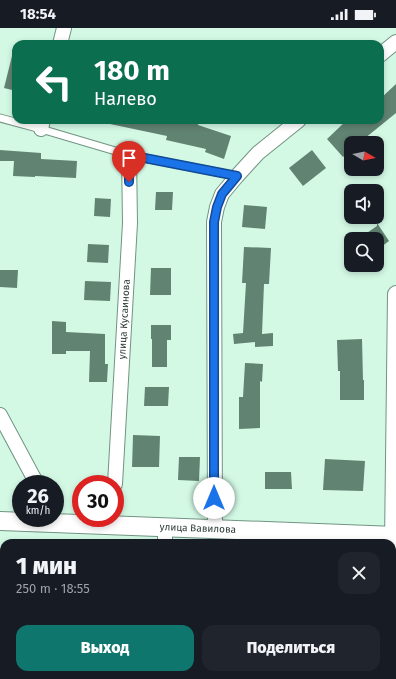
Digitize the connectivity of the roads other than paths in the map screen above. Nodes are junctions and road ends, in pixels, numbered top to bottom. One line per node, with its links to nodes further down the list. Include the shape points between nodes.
1 (64, 28): 2 (street)
2 (61, 40)
3 (396, 42): 4 (street)
4 (384, 52)
5 (0, 118): 6 (lane)
6 (12, 120)
7 (42, 124): 9 (lane)
8 (291, 124): 10 (street)
9 (129, 155): 10 (lane); 14 (street, улица Кусаинова, via 130,223)
10 (237, 176): 18 (street, via 222,194 214,222)
11 (396, 292): 20 (street)
12 (0, 415): 13 (street)
13 (32, 475)
14 (115, 475)
15 (0, 521): 16 (street, улица Вавилова)
16 (12, 521)
17 (124, 525): 19 (street, улица Вавилова)
18 (215, 529): 19 (street, улица Вавилова); 20 (street, улица Вавилова)
19 (165, 535)
20 (393, 538)

